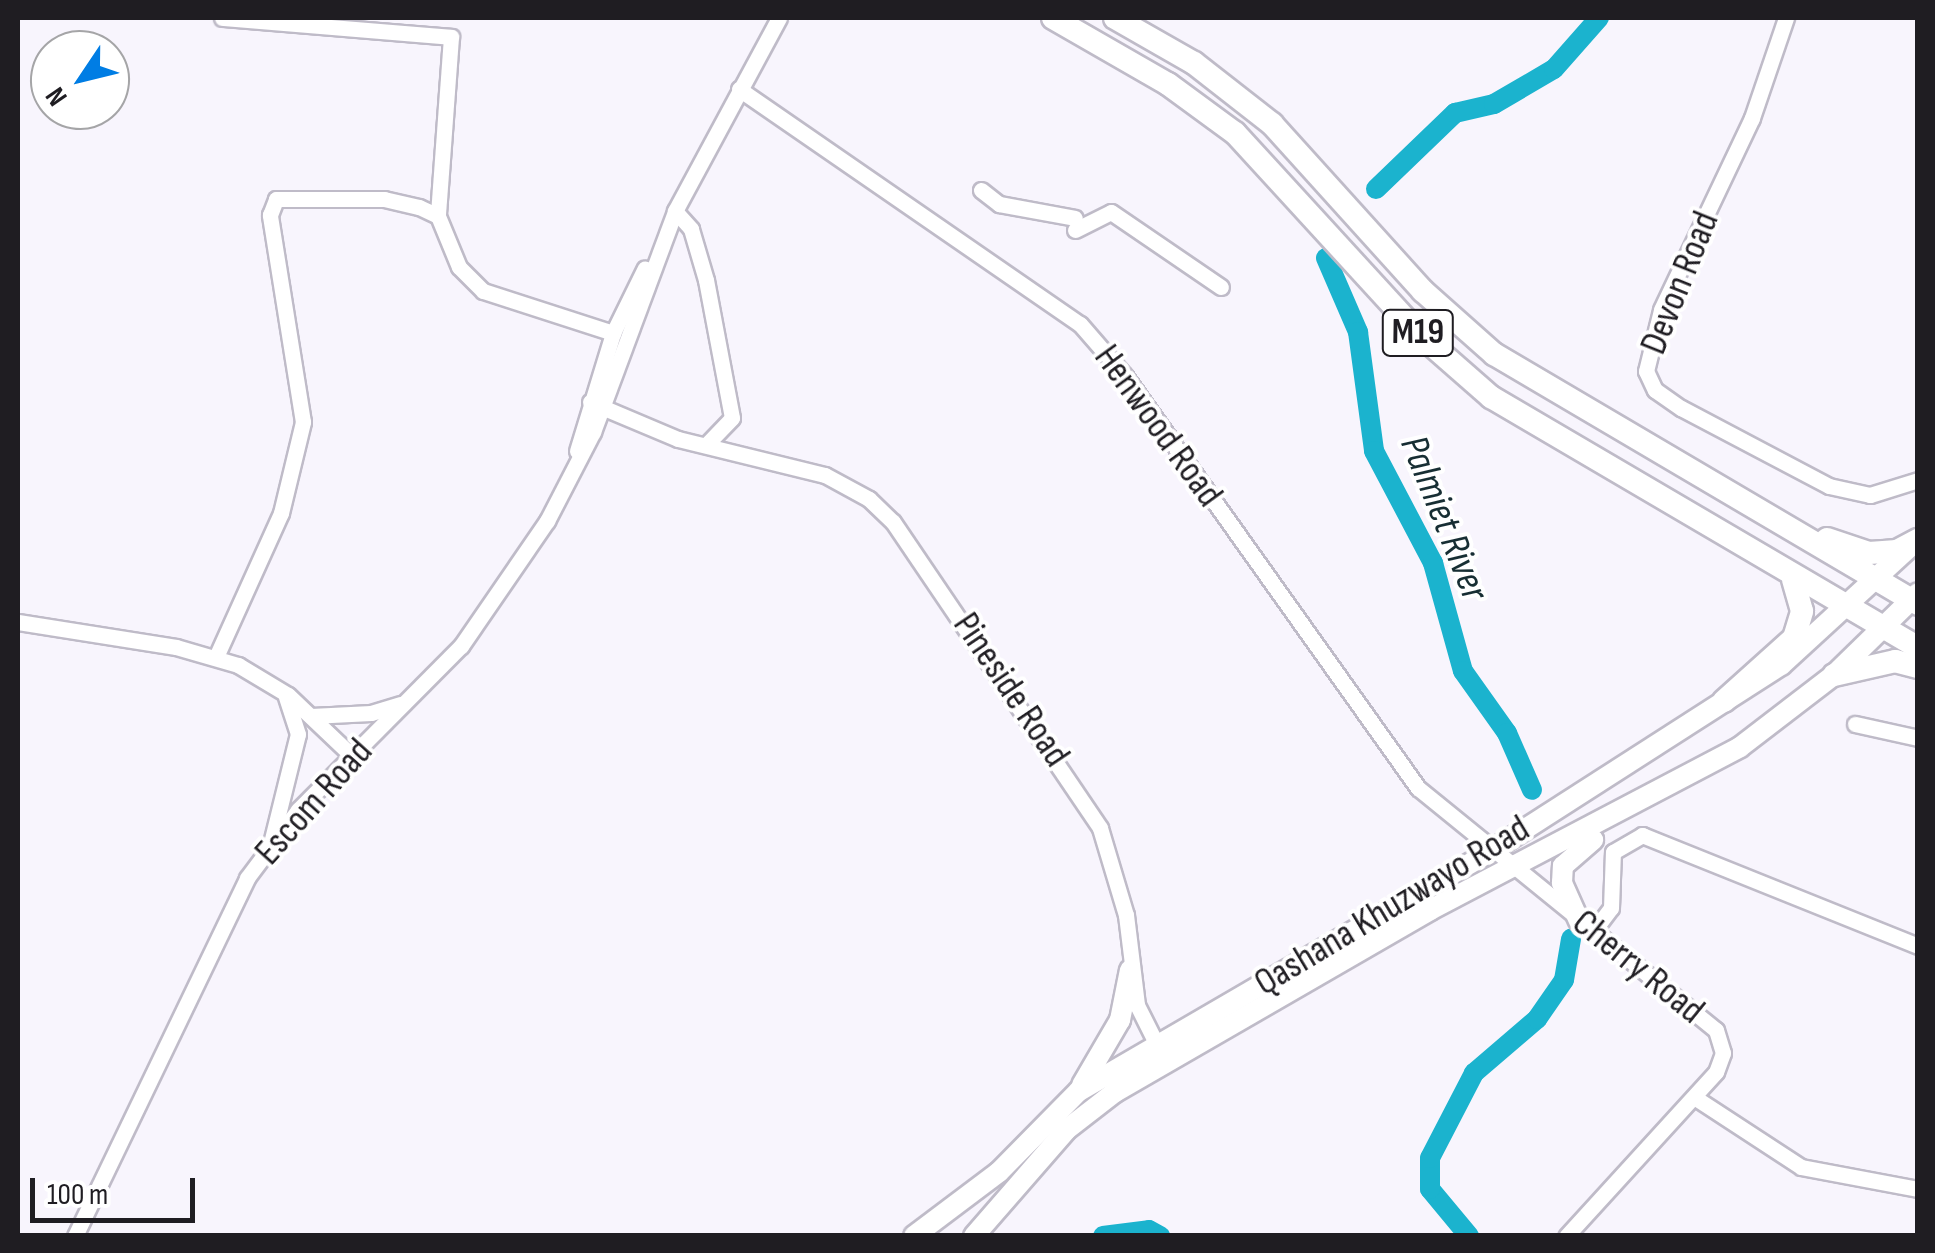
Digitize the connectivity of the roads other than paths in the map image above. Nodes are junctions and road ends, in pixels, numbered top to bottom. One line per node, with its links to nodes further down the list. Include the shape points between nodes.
1 (222, 18): 9 (street, via 450,37)
2 (779, 18): 6 (street, Escom Road)
3 (1052, 18): 20 (highway, M19, via 1168,84 1234,133 1464,376 1520,417)
4 (1115, 18): 18 (highway, M19, via 1194,63 1272,124 1423,292 1494,354)
5 (1786, 18): 17 (street, Devon Road, via 1752,118 1660,310 1646,371 1655,390 1681,408 1829,486 1870,495)
6 (739, 90): 8 (street, Escom Road); 39 (street, Henwood Road, via 1080,324 1125,376 1418,788)
7 (981, 190): 11 (street, via 999,204 1075,224 1111,212)
8 (674, 210): 10 (street, Escom Road); 14 (street, via 691,230 706,280)
9 (438, 216): 12 (street, via 459,267 483,291); 27 (street, via 384,199 276,199 270,215 300,380 301,434 282,512)
10 (660, 243): 12 (street, Escom Road); 13 (street, Escom Road)
11 (1220, 287)
12 (613, 333): 13 (street, Escom Road)
13 (596, 404): 15 (street, Pineside Road); 32 (street, Escom Road, via 547,521 494,601)
14 (732, 418): 15 (street); 16 (street)
15 (706, 445): 16 (street, Pineside Road)
16 (747, 453): 43 (street, Pineside Road, via 848,485 906,538 1100,828 1126,914)
17 (1918, 480)
18 (1716, 486): 19 (highway, via 1856,552 1897,551); 21 (highway, M19)
19 (1918, 540): 21 (main road, Qashana Khuzwayo Road)
20 (1793, 580): 23 (highway, M19); 31 (highway, via 1802,610 1794,638)
21 (1874, 582): 22 (highway, M19); 23 (main road, Qashana Khuzwayo Road)
22 (1915, 599): 25 (main road, Qashana Khuzwayo Road)
23 (1846, 608): 25 (highway, M19); 31 (main road, Qashana Khuzwayo Road, via 1781,665)
24 (18, 622): 27 (street)
25 (1883, 628): 26 (highway, M19); 29 (main road, Qashana Khuzwayo Road)
26 (1918, 648)
27 (216, 657): 30 (street)
28 (1918, 667): 29 (highway, via 1895,662)
29 (1834, 675): 37 (main road, Qashana Khuzwayo Road, via 1740,747)
30 (283, 692): 33 (street); 38 (street, via 298,734)
31 (1724, 701): 39 (main road, Qashana Khuzwayo Road)
32 (406, 702): 33 (street, via 370,713); 36 (street, Escom Road)
33 (311, 716): 36 (street)
34 (1855, 724): 35 (street)
35 (1918, 738)
36 (352, 756): 38 (street, Escom Road)
37 (1628, 810): 40 (main road, Qashana Khuzwayo Road); 41 (main road, via 1618,826 1562,866 1562,883)
38 (271, 842): 50 (street, Escom Road, via 247,878)
39 (1491, 851): 40 (street, Cherry Road); 44 (main road, Qashana Khuzwayo Road)
40 (1512, 867): 41 (street, Cherry Road); 44 (main road, Qashana Khuzwayo Road)
41 (1586, 927): 42 (street, via 1611,908 1613,852 1642,835); 46 (street, Cherry Road, via 1721,1038 1720,1066)
42 (1918, 946)
43 (1130, 970): 44 (street, Pineside Road, via 1137,1005); 45 (main road, via 1120,1020)
44 (1162, 1054): 45 (main road, Qashana Khuzwayo Road); 48 (main road, Qashana Khuzwayo Road, via 1066,1130)
45 (1078, 1091): 49 (main road, Qashana Khuzwayo Road, via 1000,1172)
46 (1694, 1098): 47 (street, via 1800,1167); 53 (street, Cherry Road)
47 (1918, 1189)
48 (997, 1213): 51 (main road, Qashana Khuzwayo Road); 52 (main road)
49 (925, 1233)
50 (75, 1236)
51 (974, 1236)
52 (986, 1236)
53 (1566, 1236)

